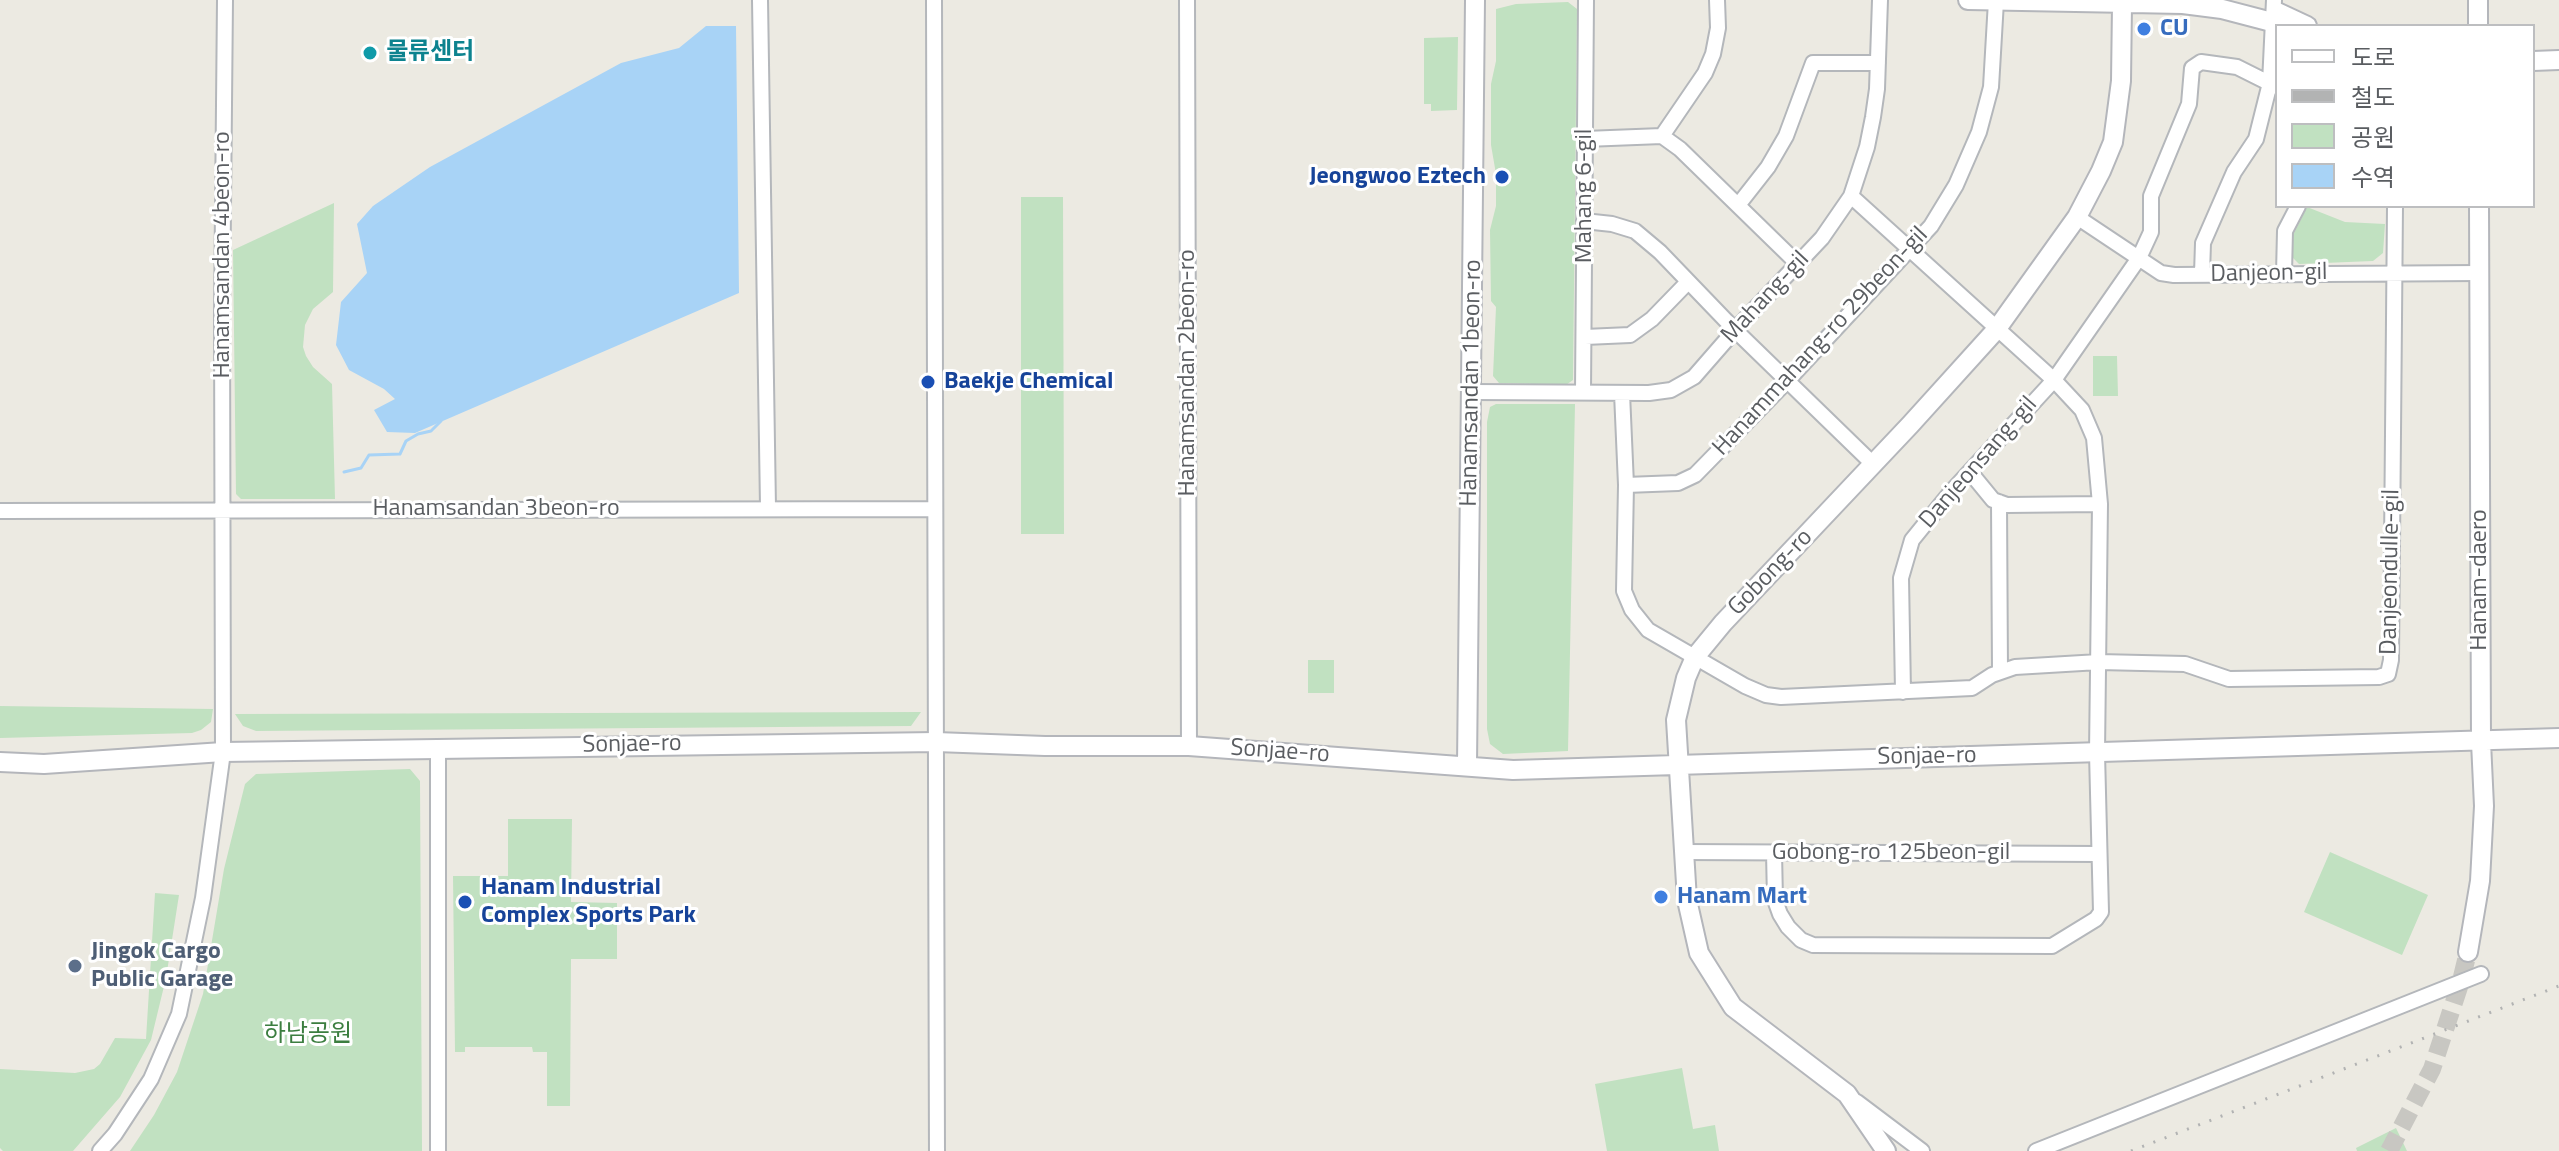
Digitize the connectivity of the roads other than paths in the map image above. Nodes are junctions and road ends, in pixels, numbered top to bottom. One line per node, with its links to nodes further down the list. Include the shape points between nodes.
1 (225, 0): 55 (street, Hanamsandan 4beon-ro)
2 (760, 0): 52 (street)
3 (934, 0): 53 (street)
4 (1187, 0): 63 (street, Hanamsandan 2beon-ro)
5 (1475, 0): 44 (main road, Hanamsandan 1beon-ro)
6 (1586, 0): 23 (street, Mahang 6-gil)
7 (1717, 0): 22 (street, via 1713,54)
8 (1880, 0): 20 (street, Mahang-gil)
9 (1968, 0): 12 (main road)
10 (2226, 0): 14 (main road)
11 (2478, 0): 16 (main road)
12 (1996, 1): 13 (main road); 31 (street, Hanammahang-ro 29beon-gil, via 1991,87 1979,132 1956,185)
13 (2122, 2): 14 (main road); 29 (main road, Gobong-ro, via 2121,81 2113,142)
14 (2277, 14): 15 (main road)
15 (2302, 24)
16 (2478, 24)
17 (2559, 60): 19 (main road)
18 (2275, 61): 21 (street)
19 (2535, 61)
20 (1878, 63): 24 (street, Mahang-gil, via 1873,117); 25 (street, via 1813,63 1786,136)
21 (2274, 85): 32 (street, Danjeonsang-gil, via 2237,67 2201,62 2192,68 2189,104 2151,196 2151,232); 37 (street, via 2256,139 2234,172 2203,243)
22 (1662, 136): 23 (street); 25 (street)
23 (1585, 139): 30 (street, Mahang 6-gil)
24 (1851, 196): 31 (street); 33 (street, Mahang-gil)
25 (1739, 204): 33 (street)
26 (2297, 208): 35 (street, via 2285,231)
27 (2395, 208): 34 (street)
28 (2479, 208): 36 (main road, Hanam-daero)
29 (2077, 217): 32 (street, Danjeon-gil); 40 (main road, Gobong-ro)
30 (1584, 221): 38 (street, via 1635,231); 41 (street, Mahang 6-gil)
31 (1910, 250): 40 (street); 43 (street, Hanammahang-ro 29beon-gil)
32 (2139, 258): 37 (street, Danjeon-gil, via 2161,273); 42 (street, Danjeonsang-gil)
33 (1798, 264): 39 (street, Mahang-gil)
34 (2395, 272): 35 (street, Danjeon-gil); 36 (street, Danjeon-gil); 57 (street, Danjeondulle-gil, via 2388,674 2229,679 2185,664)
35 (2284, 273): 37 (street, Danjeon-gil)
36 (2479, 273): 62 (main road, Hanam-daero)
37 (2202, 274)
38 (1687, 283): 39 (street); 41 (street, via 1630,335)
39 (1735, 330): 43 (street); 46 (street, Mahang-gil, via 1694,377 1671,390)
40 (1996, 330): 42 (street); 47 (main road, Gobong-ro)
41 (1585, 337): 45 (street, Mahang 6-gil)
42 (2054, 380): 48 (street, Danjeonsang-gil); 51 (street, via 2082,410 2094,438)
43 (1787, 381): 47 (street); 49 (street, Hanammahang-ro 29beon-gil, via 1695,475 1678,483)
44 (1472, 392): 45 (street, Mahang-gil); 69 (main road, Hanamsandan 1beon-ro)
45 (1583, 392): 46 (street, Mahang-gil)
46 (1622, 393): 49 (street)
47 (1873, 464): 56 (main road, Gobong-ro)
48 (1970, 472): 50 (street); 59 (street, Danjeonsang-gil, via 1912,540 1901,578)
49 (1626, 485): 56 (street, via 1624,591 1648,630)
50 (1999, 502): 51 (street); 58 (street)
51 (2100, 504): 57 (street)
52 (768, 507): 53 (street, Hanamsandan 3beon-ro); 55 (street, Hanamsandan 3beon-ro)
53 (934, 509): 61 (street)
54 (0, 511): 55 (street)
55 (224, 511): 65 (street, Hanamsandan 4beon-ro)
56 (1695, 657): 59 (street, via 1766,695); 68 (main road, Gobong-ro, via 1676,720)
57 (2099, 662): 58 (street); 66 (street)
58 (2000, 672): 59 (street, via 1972,688)
59 (1903, 692)
60 (2559, 738): 62 (main road, Sonjae-ro)
61 (936, 742): 63 (main road, Sonjae-ro); 64 (main road, Sonjae-ro); 78 (street)
62 (2481, 742): 66 (main road, Sonjae-ro); 73 (main road, Hanam-daero, via 2483,849)
63 (1189, 746): 69 (main road, Sonjae-ro)
64 (438, 747): 65 (main road, Sonjae-ro); 77 (street)
65 (223, 752): 67 (main road, Sonjae-ro); 76 (street, Hanamsandan 4beon-ro, via 203,898 179,1014 151,1079)
66 (2097, 753): 68 (main road, Sonjae-ro); 72 (street)
67 (0, 762)
68 (1678, 764): 69 (main road, Sonjae-ro, via 1513,770); 70 (main road, Gobong-ro)
69 (1467, 765)
70 (1683, 852): 71 (street, Gobong-ro 125beon-gil); 75 (main road, Gobong-ro, via 1697,946 1720,990 1757,1028)
71 (1774, 852): 72 (street, Gobong-ro 125beon-gil); 72 (street, via 1780,914 1801,940 1813,945 2052,946 2101,912)
72 (2099, 854)
73 (2468, 952)
74 (2481, 974): 81 (street)
75 (1847, 1094): 79 (main road, Gobong-ro); 80 (street)
76 (100, 1151)
77 (438, 1151)
78 (937, 1151)
79 (1886, 1151)
80 (1922, 1151)
81 (2036, 1151)

